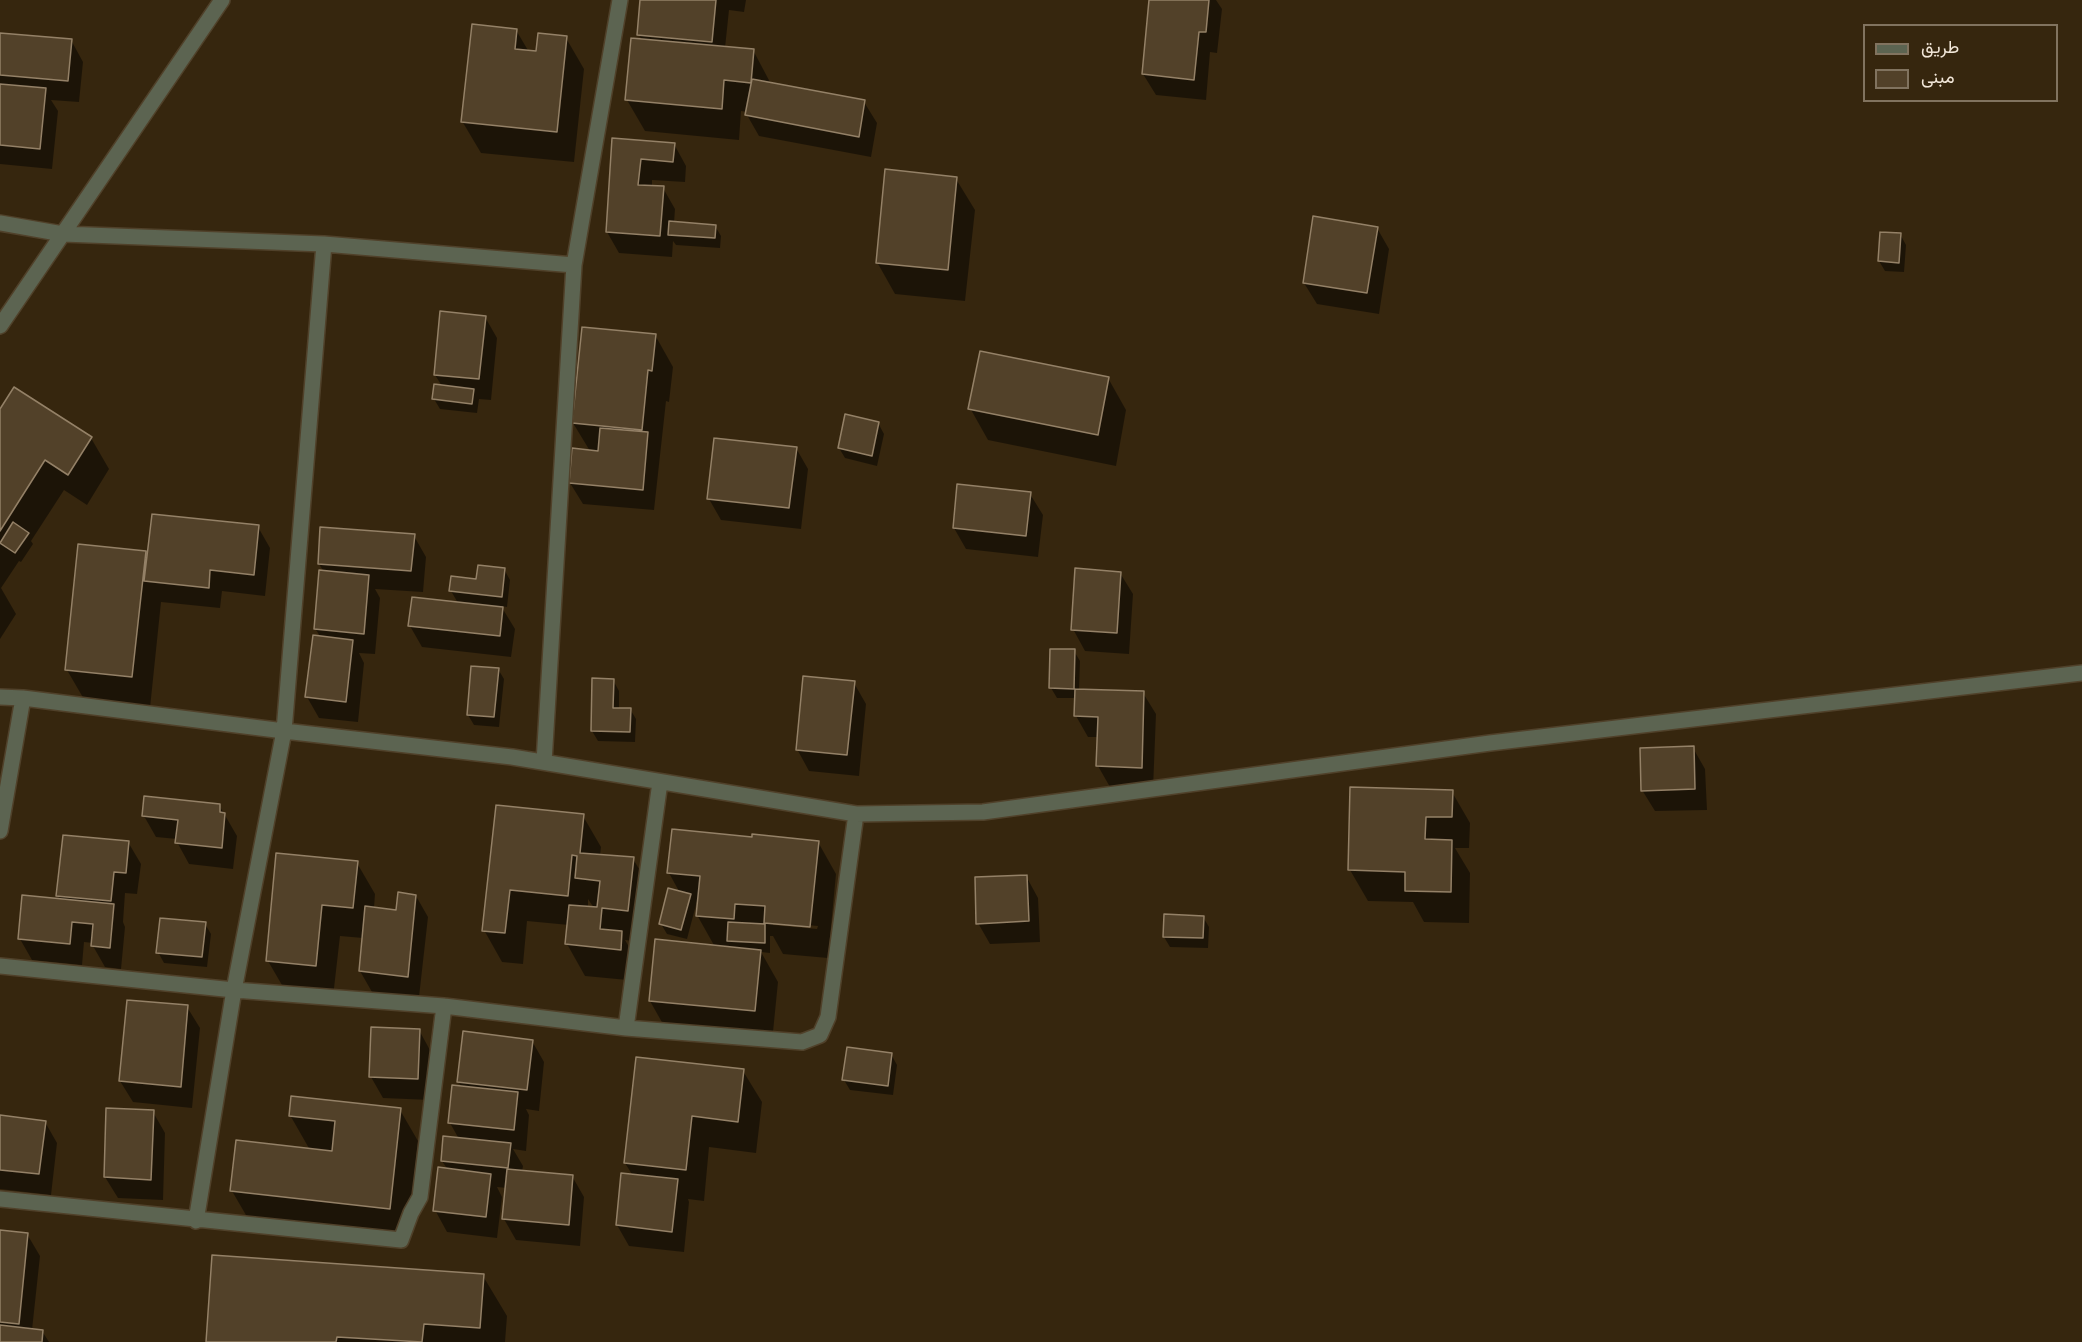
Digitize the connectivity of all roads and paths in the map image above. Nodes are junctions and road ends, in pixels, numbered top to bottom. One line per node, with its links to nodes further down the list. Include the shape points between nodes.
1 (222, 0): 4 (street)
2 (620, 0): 6 (street)
3 (0, 223): 4 (street)
4 (63, 234): 5 (street); 7 (street)
5 (324, 244): 6 (street); 11 (street)
6 (574, 265): 12 (street)
7 (0, 326)
8 (2082, 673): 14 (street, via 1491,743 983,812)
9 (0, 697): 10 (street)
10 (23, 698): 11 (street); 15 (street)
11 (284, 731): 12 (street); 17 (street)
12 (544, 762): 13 (street)
13 (660, 782): 14 (street); 19 (street)
14 (856, 814): 19 (street, via 828,1017 820,1035 802,1042)
15 (0, 831)
16 (0, 966): 17 (street)
17 (234, 990): 18 (street); 21 (street)
18 (444, 1006): 19 (street); 21 (street, via 420,1197 401,1240)
19 (626, 1028)
20 (0, 1199): 21 (street)
21 (196, 1221)

